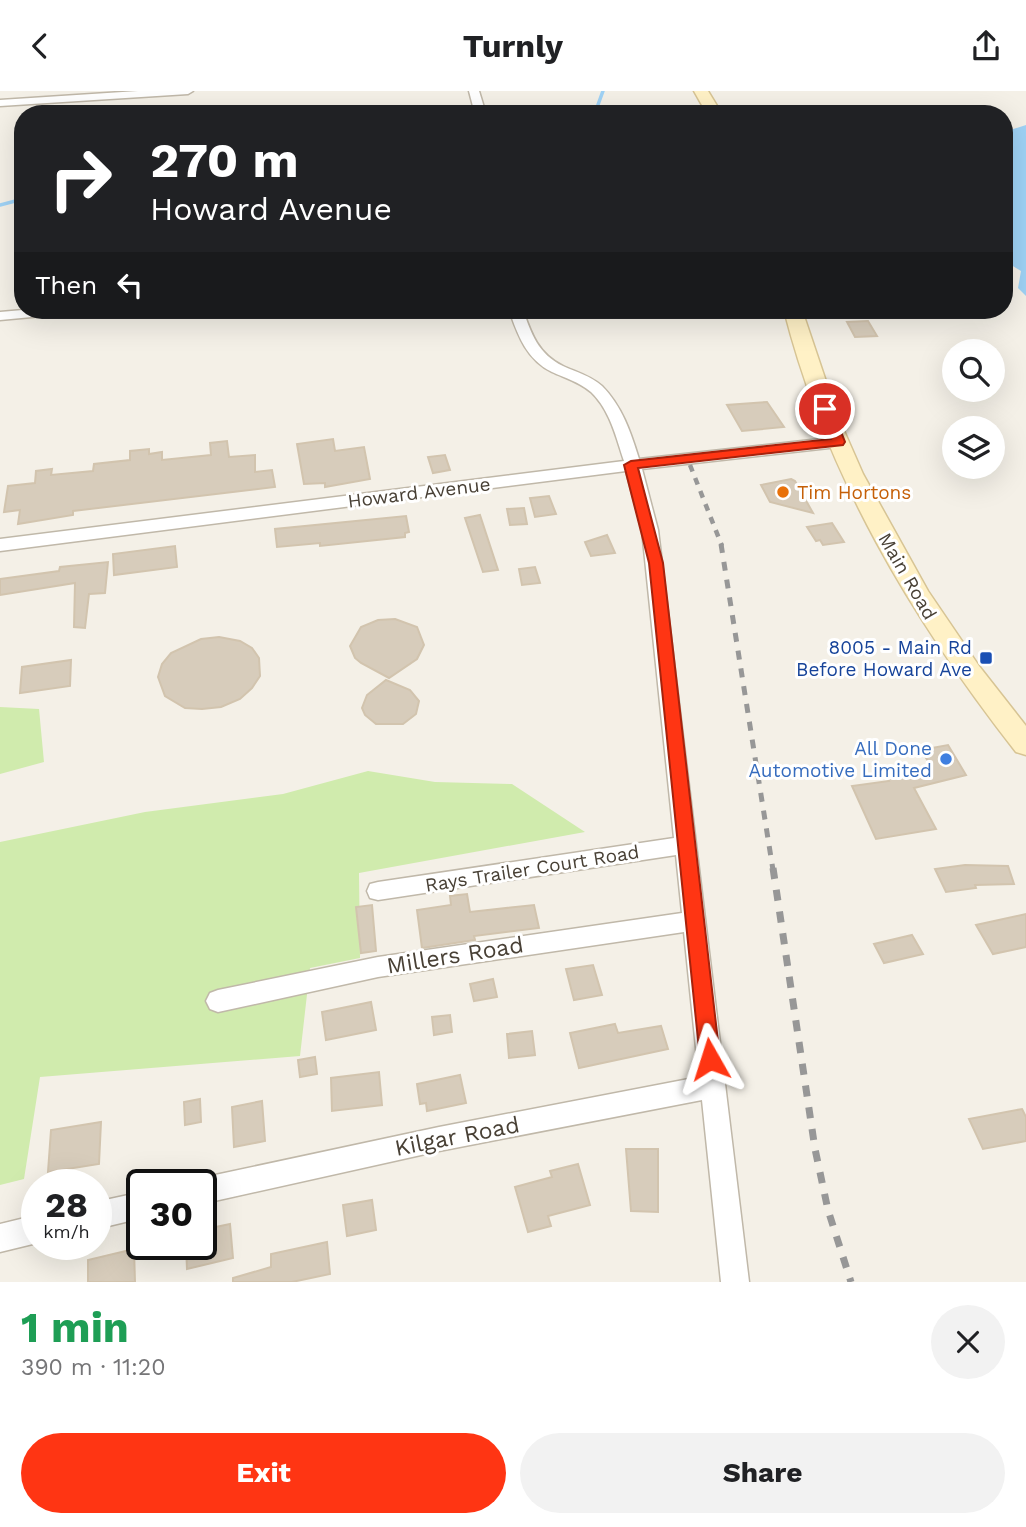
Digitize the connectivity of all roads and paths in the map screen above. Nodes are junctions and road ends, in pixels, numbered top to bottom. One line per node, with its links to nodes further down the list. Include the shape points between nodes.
1 (188, 91): 2 (street)
2 (0, 103)
3 (519, 319): 6 (street, via 536,356 607,402)
4 (796, 319): 5 (main road, Main Road)
5 (838, 442): 6 (street, Howard Avenue); 8 (main road, Main Road, via 893,555 926,610)
6 (631, 465): 7 (street, Howard Avenue); 9 (street, via 656,563)
7 (0, 545)
8 (1026, 745)
9 (687, 845): 10 (street, Rays Trailer Court Road); 11 (street)
10 (378, 891)
11 (694, 921): 12 (street, Millers Road, via 378,967); 13 (street)
12 (218, 1001)
13 (713, 1086): 14 (street, Kilgar Road); 17 (street)
14 (217, 1188)
15 (21, 1233): 16 (street)
16 (0, 1238)
17 (735, 1282)

